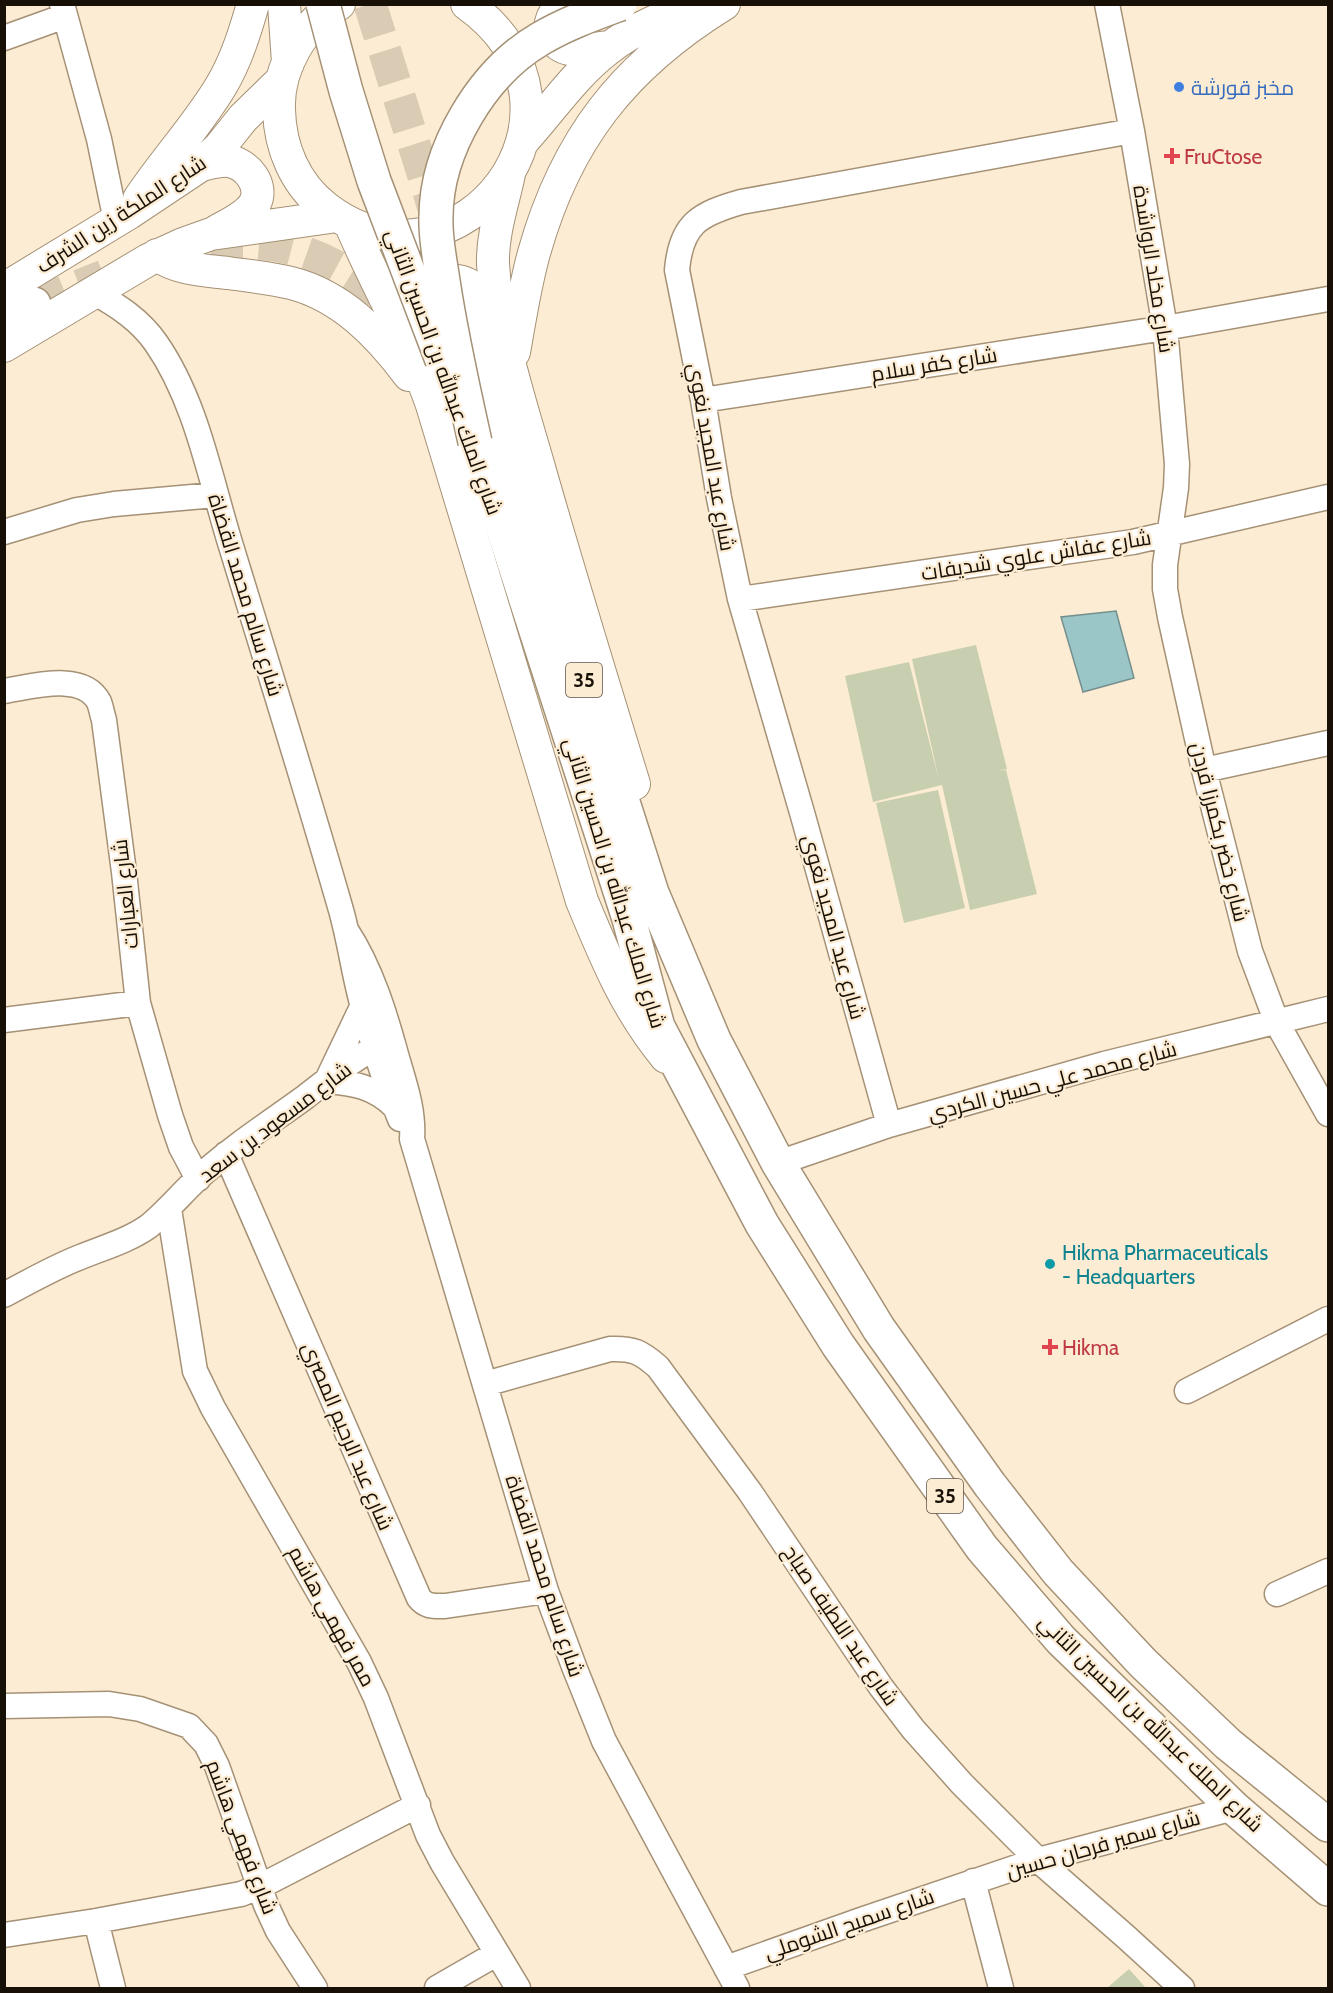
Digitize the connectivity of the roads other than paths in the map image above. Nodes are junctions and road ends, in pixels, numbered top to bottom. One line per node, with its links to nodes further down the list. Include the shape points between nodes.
1 (253, 4): 19 (main road, via 222,84)
2 (284, 4): 14 (main road)
3 (323, 4): 36 (highway, شارع الملك عبدالله بن الحسين الثاني / 35, bridge, via 374,182)
4 (339, 4): 14 (main road, via 315,22 300,41)
5 (467, 4): 16 (main road, via 497,29 517,63 526,102)
6 (562, 4): 13 (main road, via 550,23 557,43 576,50)
7 (620, 4): 36 (highway, bridge, via 567,25 516,57 476,101 450,148 435,218 449,317)
8 (700, 4): 13 (main road, via 644,27)
9 (724, 4): 33 (main road, via 677,36 633,74 601,111 574,152 545,218)
10 (1107, 4): 15 (street, شارع مخلد الرواشدة)
11 (64, 10): 12 (street); 19 (street)
12 (4, 38)
13 (609, 47): 16 (main road, via 576,78)
14 (285, 72): 17 (main road, شارع الملكة زين الشرف); 20 (main road, via 278,106 287,158 316,201)
15 (1132, 131): 29 (street, شارع مخلد الرواشدة); 34 (street, شارع عبد المجيد نغوي, via 741,202 701,218 689,229 679,248 677,270)
16 (523, 141): 18 (main road)
17 (201, 165): 19 (main road, شارع الملكة زين الشرف); 21 (main road, via 229,161 246,170 256,184 255,203 248,211)
18 (508, 174): 20 (main road, via 491,197 470,214 431,231 390,234); 30 (main road, via 493,263)
19 (122, 217): 23 (main road, شارع الملكة زين الشرف)
20 (343, 220): 21 (main road); 32 (main road)
21 (211, 234): 22 (main road)
22 (158, 255): 24 (main road); 35 (main road, via 166,262 189,269 291,283 338,304 387,346)
23 (4, 289)
24 (93, 292): 31 (main road); 37 (street, شارع سالم محمد القضاة, via 138,322 169,365 196,429)
25 (1329, 299): 29 (street, شارع كفر سلام)
26 (34, 304): 28 (highway)
27 (466, 314): 33 (highway, شارع الملك عبدالله بن الحسين الثاني / 35)
28 (4, 323)
29 (1165, 328): 34 (street, شارع كفر سلام); 40 (street, شارع مخلد الرواشدة, via 1177,464)
30 (502, 330): 32 (main road, via 479,292 469,284 454,279 430,288 420,296 413,311 412,334); 33 (main road)
31 (4, 346)
32 (421, 373): 35 (main road)
33 (494, 380): 59 (highway, شارع الملك عبدالله بن الحسين الثاني / 35, via 652,893 714,1040)
34 (703, 400): 41 (street, شارع عبد المجيد نغوي)
35 (432, 405): 52 (main road, via 582,901 632,1011)
36 (475, 442): 52 (highway, شارع الملك عبدالله بن الحسين الثاني / 35, via 629,919 658,1027)
37 (215, 495): 39 (street, via 77,510); 45 (street, شارع سالم محمد القضاة)
38 (1329, 497): 40 (street, شارع عفاش علوي شديفات)
39 (4, 532)
40 (1168, 535): 41 (street, شارع عفاش علوي شديفات); 44 (street, شارع خضر بكمرزا قردن, via 1165,589)
41 (740, 599): 56 (street, شارع عبد المجيد نغوي)
42 (4, 691): 46 (street, شارع العبارات, via 75,684 98,700 104,720)
43 (1329, 743): 44 (street)
44 (1204, 770): 50 (street, شارع خضر بكمرزا قردن, via 1250,951)
45 (346, 930): 47 (street, شارع سالم محمد القضاة); 51 (street, شارع سالم محمد القضاة, via 367,970)
46 (138, 1003): 49 (street); 60 (street, شارع العبارات, via 170,1115)
47 (362, 1007): 51 (street, شارع سالم محمد القضاة); 53 (street)
48 (1329, 1009): 50 (street, شارع محمد علي حسين الكردي)
49 (4, 1020)
50 (1277, 1023): 55 (street, شارع خضر بكمرزا قردن); 56 (street, شارع محمد علي حسين الكردي, via 1104,1064)
51 (383, 1043): 53 (street, شارع مسعود بن سعد); 54 (street, شارع سالم محمد القضاة); 57 (street, شارع سالم محمد القضاة, via 408,1098)
52 (685, 1080): 71 (highway, شارع الملك عبدالله بن الحسين الثاني / 35, via 762,1224 832,1335 982,1548 1061,1640)
53 (327, 1081): 54 (street, via 363,1086); 58 (street, شارع مسعود بن سعد)
54 (394, 1107): 57 (street, شارع سالم محمد القضاة)
55 (1329, 1114)
56 (889, 1125): 59 (street, شارع محمد علي حسين الكردي)
57 (412, 1139): 64 (street, شارع سالم محمد القضاة)
58 (226, 1154): 60 (street, شارع مسعود بن سعد); 67 (street, شارع عبد الرحيم المصري, via 418,1598 430,1606 445,1606)
59 (778, 1163): 72 (highway, شارع الملك عبدالله بن الحسين الثاني / 35, via 879,1329 990,1485 1058,1572 1143,1663 1228,1744)
60 (198, 1179): 61 (street, شارع مسعود بن سعد)
61 (169, 1209): 62 (street, شارع مسعود بن سعد, via 134,1235); 70 (street, ممر فهمي هاشم, via 195,1371 359,1662)
62 (4, 1295)
63 (1329, 1319): 65 (street)
64 (485, 1384): 67 (street, شارع سالم محمد القضاة); 73 (street, شارع عبد اللطيف صباح, via 610,1349 627,1348 658,1366 750,1492 880,1687 962,1784)
65 (1187, 1391)
66 (1329, 1571): 68 (street)
67 (546, 1591): 80 (street, شارع سالم محمد القضاة, via 604,1741)
68 (1277, 1594)
69 (4, 1706): 75 (street, شارع فهمي هاشم, via 110,1704 140,1709 189,1726 206,1744 218,1766)
70 (418, 1804): 75 (street); 79 (street, ممر فهمي هاشم, via 442,1862)
71 (1234, 1808): 73 (street, شارع سمير فرحان حسين); 76 (highway, شارع الملك عبدالله بن الحسين الثاني / 35)
72 (1321, 1813)
73 (1038, 1860): 74 (street, شارع سمير فرحان حسين); 86 (street, شارع عبد اللطيف صباح)
74 (973, 1881): 80 (street, شارع سميح الشوملي); 85 (street)
75 (259, 1887): 77 (street, via 241,1894); 82 (street, شارع فهمي هاشم, via 278,1931)
76 (1329, 1889)
77 (96, 1921): 78 (street); 81 (street)
78 (4, 1935)
79 (496, 1954): 83 (street); 84 (street, ممر فهمي هاشم)
80 (731, 1978)
81 (114, 1989)
82 (315, 1989)
83 (437, 1989)
84 (518, 1989)
85 (1001, 1989)
86 (1182, 1989)

